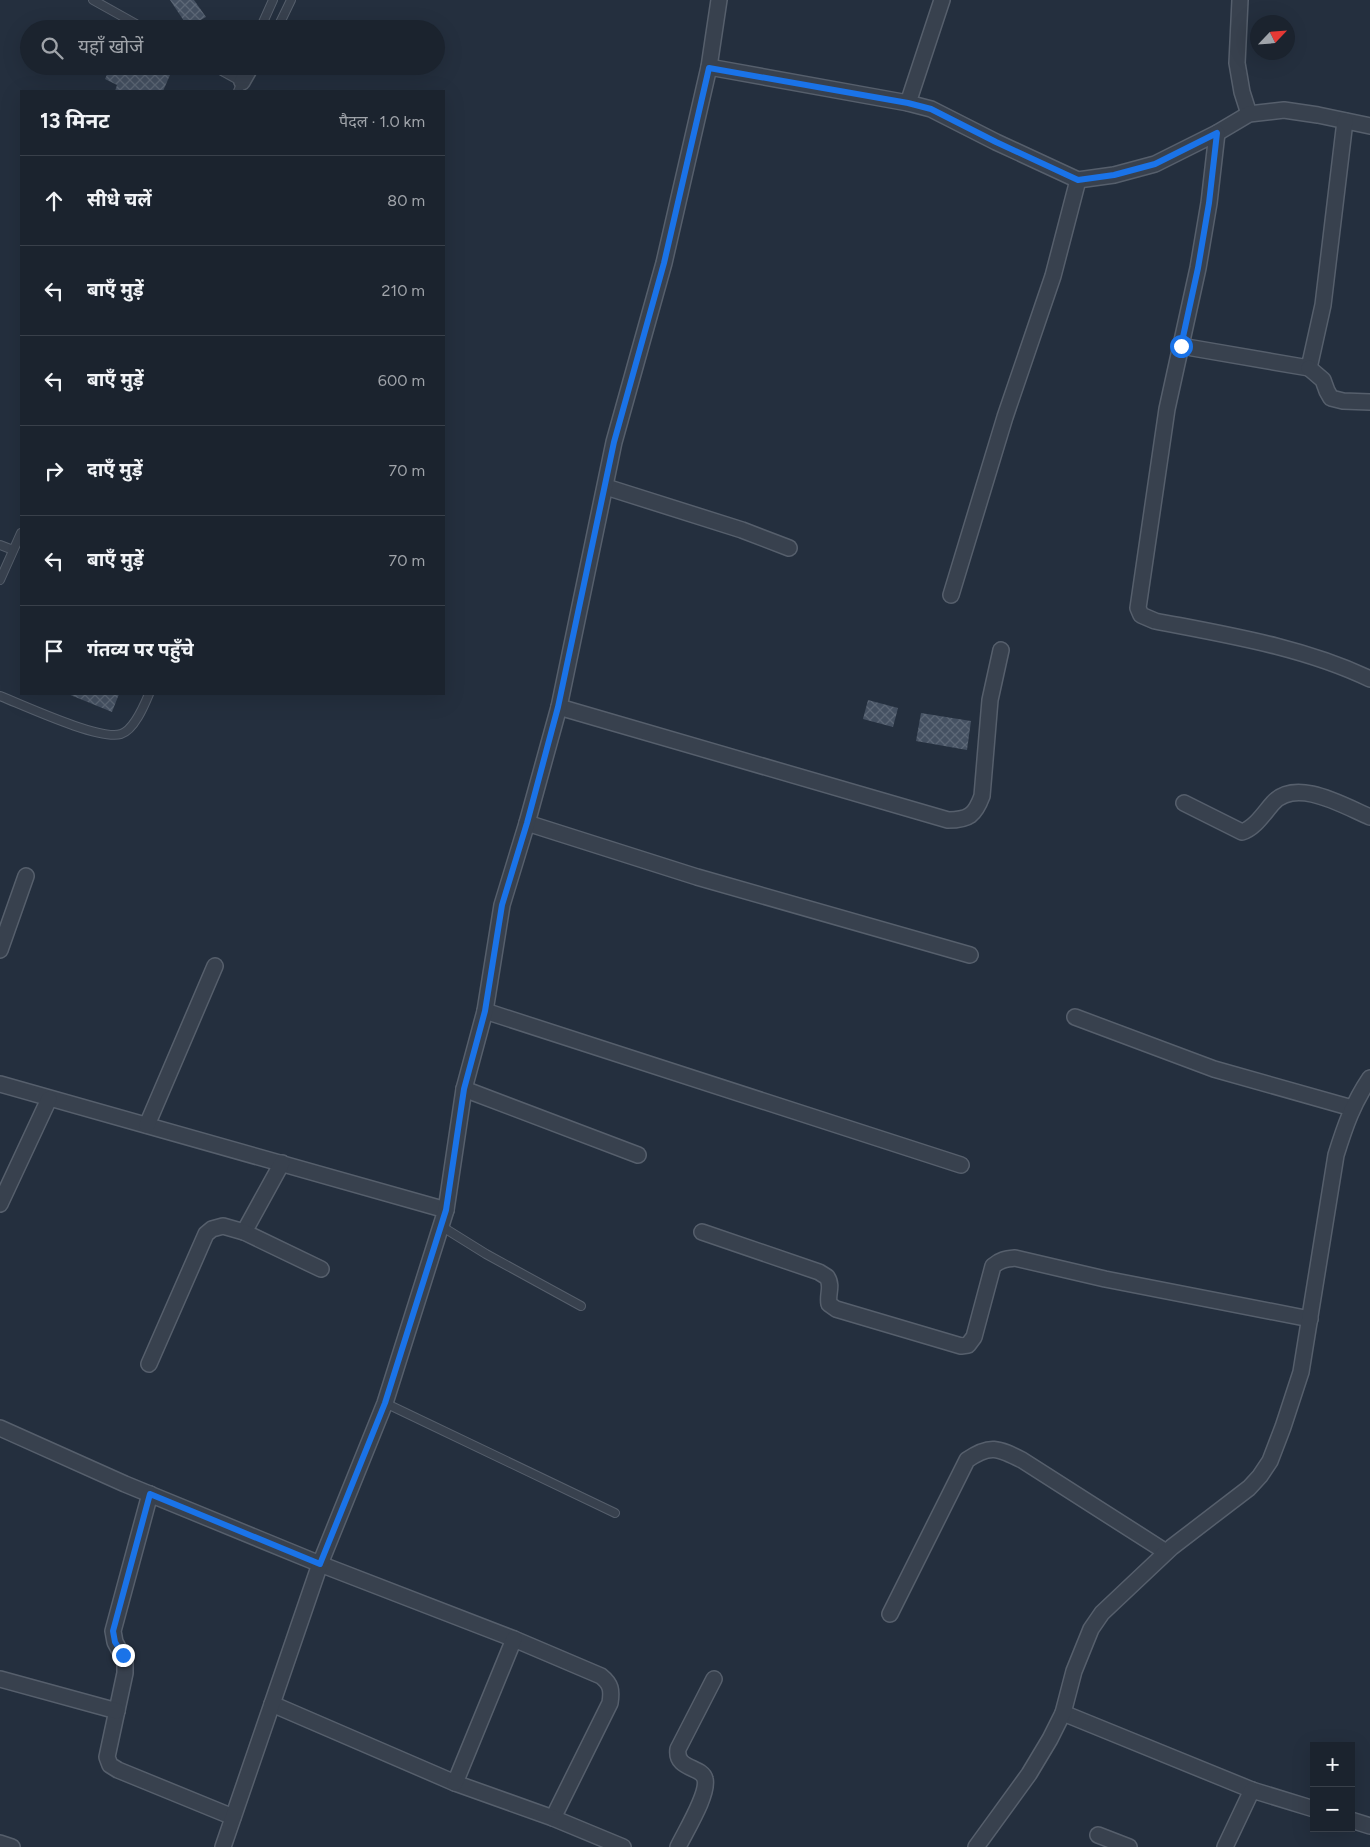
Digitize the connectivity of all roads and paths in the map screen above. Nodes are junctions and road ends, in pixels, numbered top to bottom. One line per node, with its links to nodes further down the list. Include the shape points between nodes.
1 (93, 0): 7 (lane)
2 (273, 0): 8 (lane)
3 (291, 0): 9 (lane)
4 (719, 0): 10 (street)
5 (942, 0): 14 (street)
6 (1240, 0): 15 (street, via 1237,63)
7 (129, 20)
8 (264, 20)
9 (281, 20)
10 (709, 68): 14 (street); 23 (street, via 664,263 614,442)
11 (225, 75): 13 (lane)
12 (247, 75): 13 (street)
13 (240, 87)
14 (908, 103): 19 (street, via 931,109)
15 (1249, 114): 16 (street, via 1284,110); 18 (street)
16 (1345, 121): 17 (street); 21 (street, via 1323,305)
17 (1370, 126)
18 (1217, 133): 19 (street, via 1155,164); 20 (street, via 1203,240)
19 (1078, 180): 29 (street, via 1053,276)
20 (1181, 346): 21 (street); 31 (street, via 1167,409 1140,582 1138,608 1141,615 1155,621 1286,650 1350,669)
21 (1309, 368): 22 (street, via 1323,380 1331,398)
22 (1370, 402)
23 (606, 487): 26 (street); 34 (street)
24 (20, 535): 27 (lane)
25 (0, 545): 27 (lane)
26 (788, 548)
27 (13, 550): 28 (lane)
28 (0, 580)
29 (951, 595)
30 (1001, 650): 34 (street, via 990,700 982,796 977,808 961,820 948,820)
31 (1370, 679)
32 (148, 695): 33 (lane, via 132,727 121,734 105,735 54,719)
33 (0, 696)
34 (558, 707): 37 (street)
35 (1184, 803): 36 (street, via 1242,832 1253,826 1276,800 1298,792 1310,792)
36 (1370, 817)
37 (527, 823): 40 (street, via 697,877); 42 (street, via 502,905)
38 (26, 876): 39 (street)
39 (0, 950)
40 (970, 955)
41 (215, 966): 49 (street)
42 (485, 1011): 46 (street); 52 (street)
43 (1075, 1017): 48 (street, via 1214,1068)
44 (1370, 1078): 48 (street)
45 (0, 1084): 47 (street)
46 (464, 1089): 50 (street); 54 (street)
47 (49, 1098): 49 (street); 53 (street)
48 (1352, 1108): 60 (street, via 1336,1155)
49 (146, 1126): 51 (street)
50 (638, 1155)
51 (282, 1163): 54 (street); 56 (street)
52 (961, 1165)
53 (0, 1204)
54 (446, 1210): 55 (street)
55 (441, 1226): 59 (lane); 62 (street)
56 (244, 1232): 58 (street); 61 (street, via 223,1226 206,1234)
57 (702, 1232): 60 (street, via 819,1272 827,1277 829,1304 836,1309 961,1346 968,1345 974,1337 993,1266 1005,1258)
58 (321, 1269)
59 (581, 1306)
60 (1310, 1319): 66 (street, via 1301,1372 1270,1461 1249,1488)
61 (149, 1364)
62 (385, 1403): 65 (lane); 67 (street)
63 (0, 1428): 64 (street)
64 (150, 1494): 67 (street); 73 (street, via 113,1631 125,1661 126,1673)
65 (615, 1513)
66 (1166, 1552): 68 (street, via 1022,1460 991,1448 967,1460); 74 (street, via 1116,1599 1090,1629)
67 (320, 1564): 69 (street); 72 (street)
68 (890, 1614)
69 (514, 1639): 75 (street); 79 (street, via 601,1676 609,1683 612,1692 610,1703)
70 (0, 1679): 73 (street)
71 (714, 1679): 87 (street, via 678,1749 680,1761 704,1775 705,1780 704,1792)
72 (272, 1704): 75 (street); 78 (street)
73 (116, 1711): 78 (street, via 106,1757 110,1765)
74 (1063, 1713): 76 (street); 88 (street, via 1042,1754)
75 (455, 1783): 79 (street)
76 (1252, 1790): 77 (street); 90 (street)
77 (1310, 1808)
78 (233, 1817): 85 (street)
79 (554, 1818): 86 (street)
80 (1355, 1821): 81 (street)
81 (1370, 1826)
82 (1098, 1835): 89 (street)
83 (0, 1843): 84 (street)
84 (12, 1847)
85 (223, 1847)
86 (624, 1847)
87 (678, 1847)
88 (976, 1847)
89 (1129, 1847)
90 (1225, 1847)

